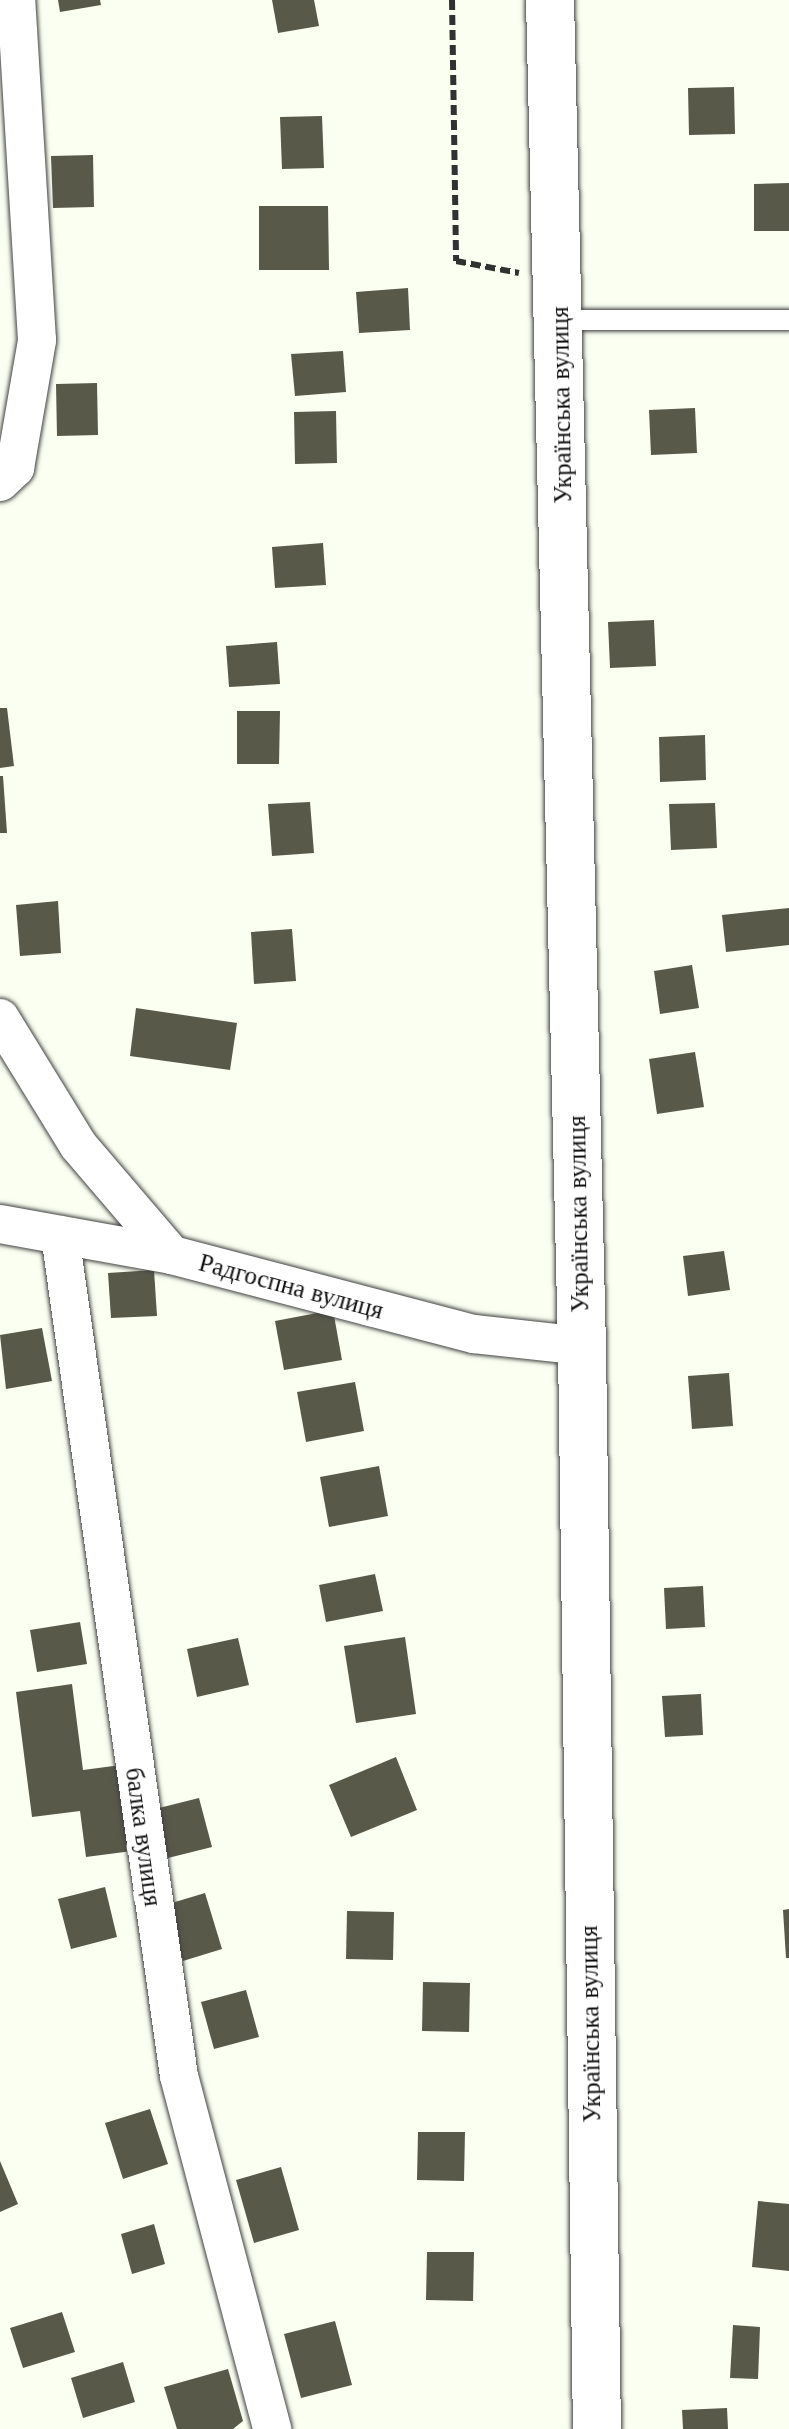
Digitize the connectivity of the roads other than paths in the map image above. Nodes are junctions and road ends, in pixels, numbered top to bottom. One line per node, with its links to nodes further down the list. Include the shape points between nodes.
1 (16, 0): 5 (street, via 36,340 15,468)
2 (550, 0): 3 (street, Українська вулиця)
3 (560, 301): 4 (lane); 10 (street, Українська вулиця)
4 (789, 320)
5 (0, 482)
6 (0, 1018): 9 (street, via 78,1145)
7 (0, 1224): 8 (street, Радгоспна вулиця)
8 (60, 1236): 9 (street, Радгоспна вулиця); 11 (street, балка вулиця, via 179,2076)
9 (172, 1256): 10 (street, Радгоспна вулиця, via 474,1334)
10 (582, 1346): 12 (street, Українська вулиця)
11 (272, 2429)
12 (597, 2429)

